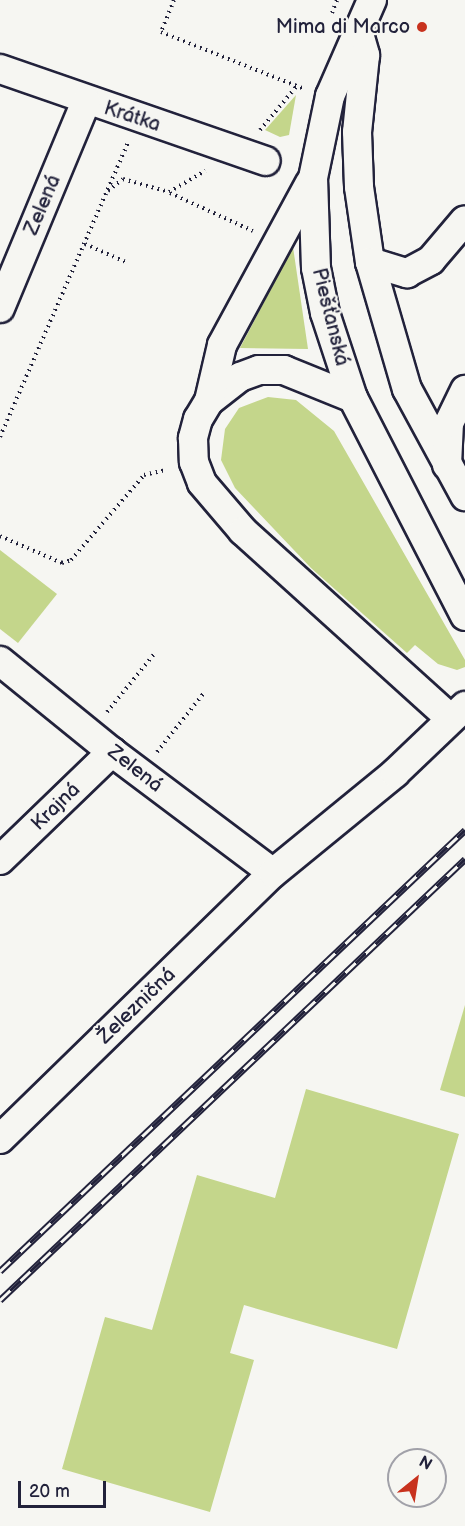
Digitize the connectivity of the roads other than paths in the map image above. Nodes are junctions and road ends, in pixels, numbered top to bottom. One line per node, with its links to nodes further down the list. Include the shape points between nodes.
1 (372, 0): 2 (street, Piešťanská)
2 (358, 32): 6 (street, Piešťanská, via 330,96); 8 (street, via 365,56 357,122 359,187)
3 (0, 69): 4 (street, Krátka)
4 (86, 101): 5 (street, Krátka); 9 (street, Zelená)
5 (265, 161)
6 (313, 178): 11 (street, Piešťanská, via 316,268 328,324); 12 (street, via 222,345)
7 (465, 220): 8 (street, via 431,260 407,273)
8 (370, 262): 13 (street, via 407,389)
9 (0, 308)
10 (465, 390): 13 (street, via 449,423)
11 (353, 398): 12 (street, via 284,370 259,370 240,376); 15 (street, Piešťanská)
12 (209, 400): 17 (street, via 193,438 194,462 202,483 294,581)
13 (447, 465): 14 (street)
14 (465, 496)
15 (465, 616)
16 (0, 661): 18 (street, Zelená)
17 (457, 711): 20 (street, Železničná, via 395,773)
18 (112, 753): 19 (street, Krajná); 20 (street, Zelená)
19 (0, 860)
20 (273, 873): 21 (street, Železničná)
21 (0, 1139)

